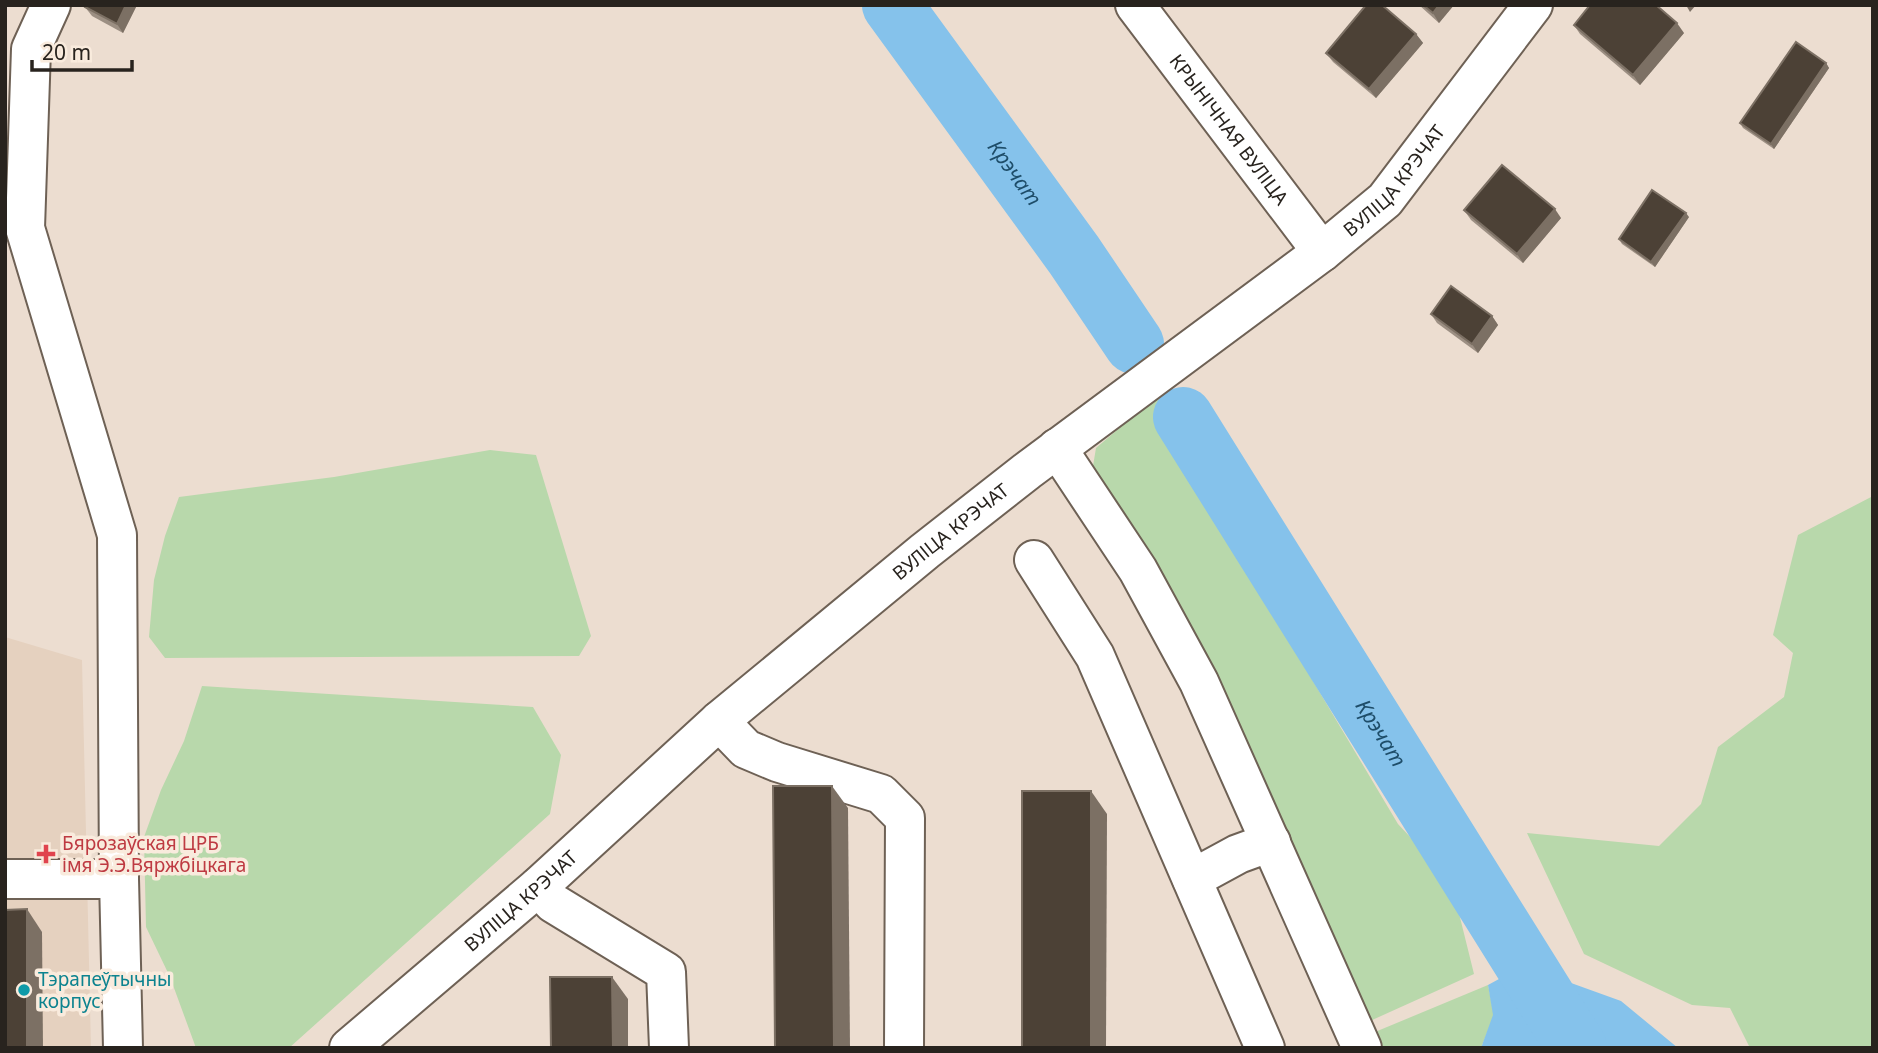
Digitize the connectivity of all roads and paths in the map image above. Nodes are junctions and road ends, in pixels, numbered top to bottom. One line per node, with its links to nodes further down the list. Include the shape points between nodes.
1 (51, 5): 10 (street, via 31,49 25,228 117,534)
2 (1135, 5): 4 (street, КРЫНІЧНАЯ ВУЛІЦА)
3 (1533, 5): 4 (street, ВУЛІЦА КРЭЧАТ, via 1385,200)
4 (1322, 252): 5 (street, ВУЛІЦА КРЭЧАТ)
5 (1057, 448): 7 (street, ВУЛІЦА КРЭЧАТ); 8 (street, via 1138,570 1199,682)
6 (1034, 560): 11 (street, via 1096,656)
7 (719, 721): 12 (street, ВУЛІЦА КРЭЧАТ); 16 (street, via 746,749 881,794 905,818)
8 (1271, 842): 11 (street); 18 (street)
9 (5, 879): 10 (street)
10 (119, 879): 13 (street)
11 (1192, 879): 17 (street)
12 (538, 887): 14 (street, ВУЛІЦА КРЭЧАТ); 15 (street, via 554,903 666,972)
13 (123, 1048)
14 (349, 1048)
15 (669, 1048)
16 (904, 1048)
17 (1265, 1048)
18 (1362, 1048)

